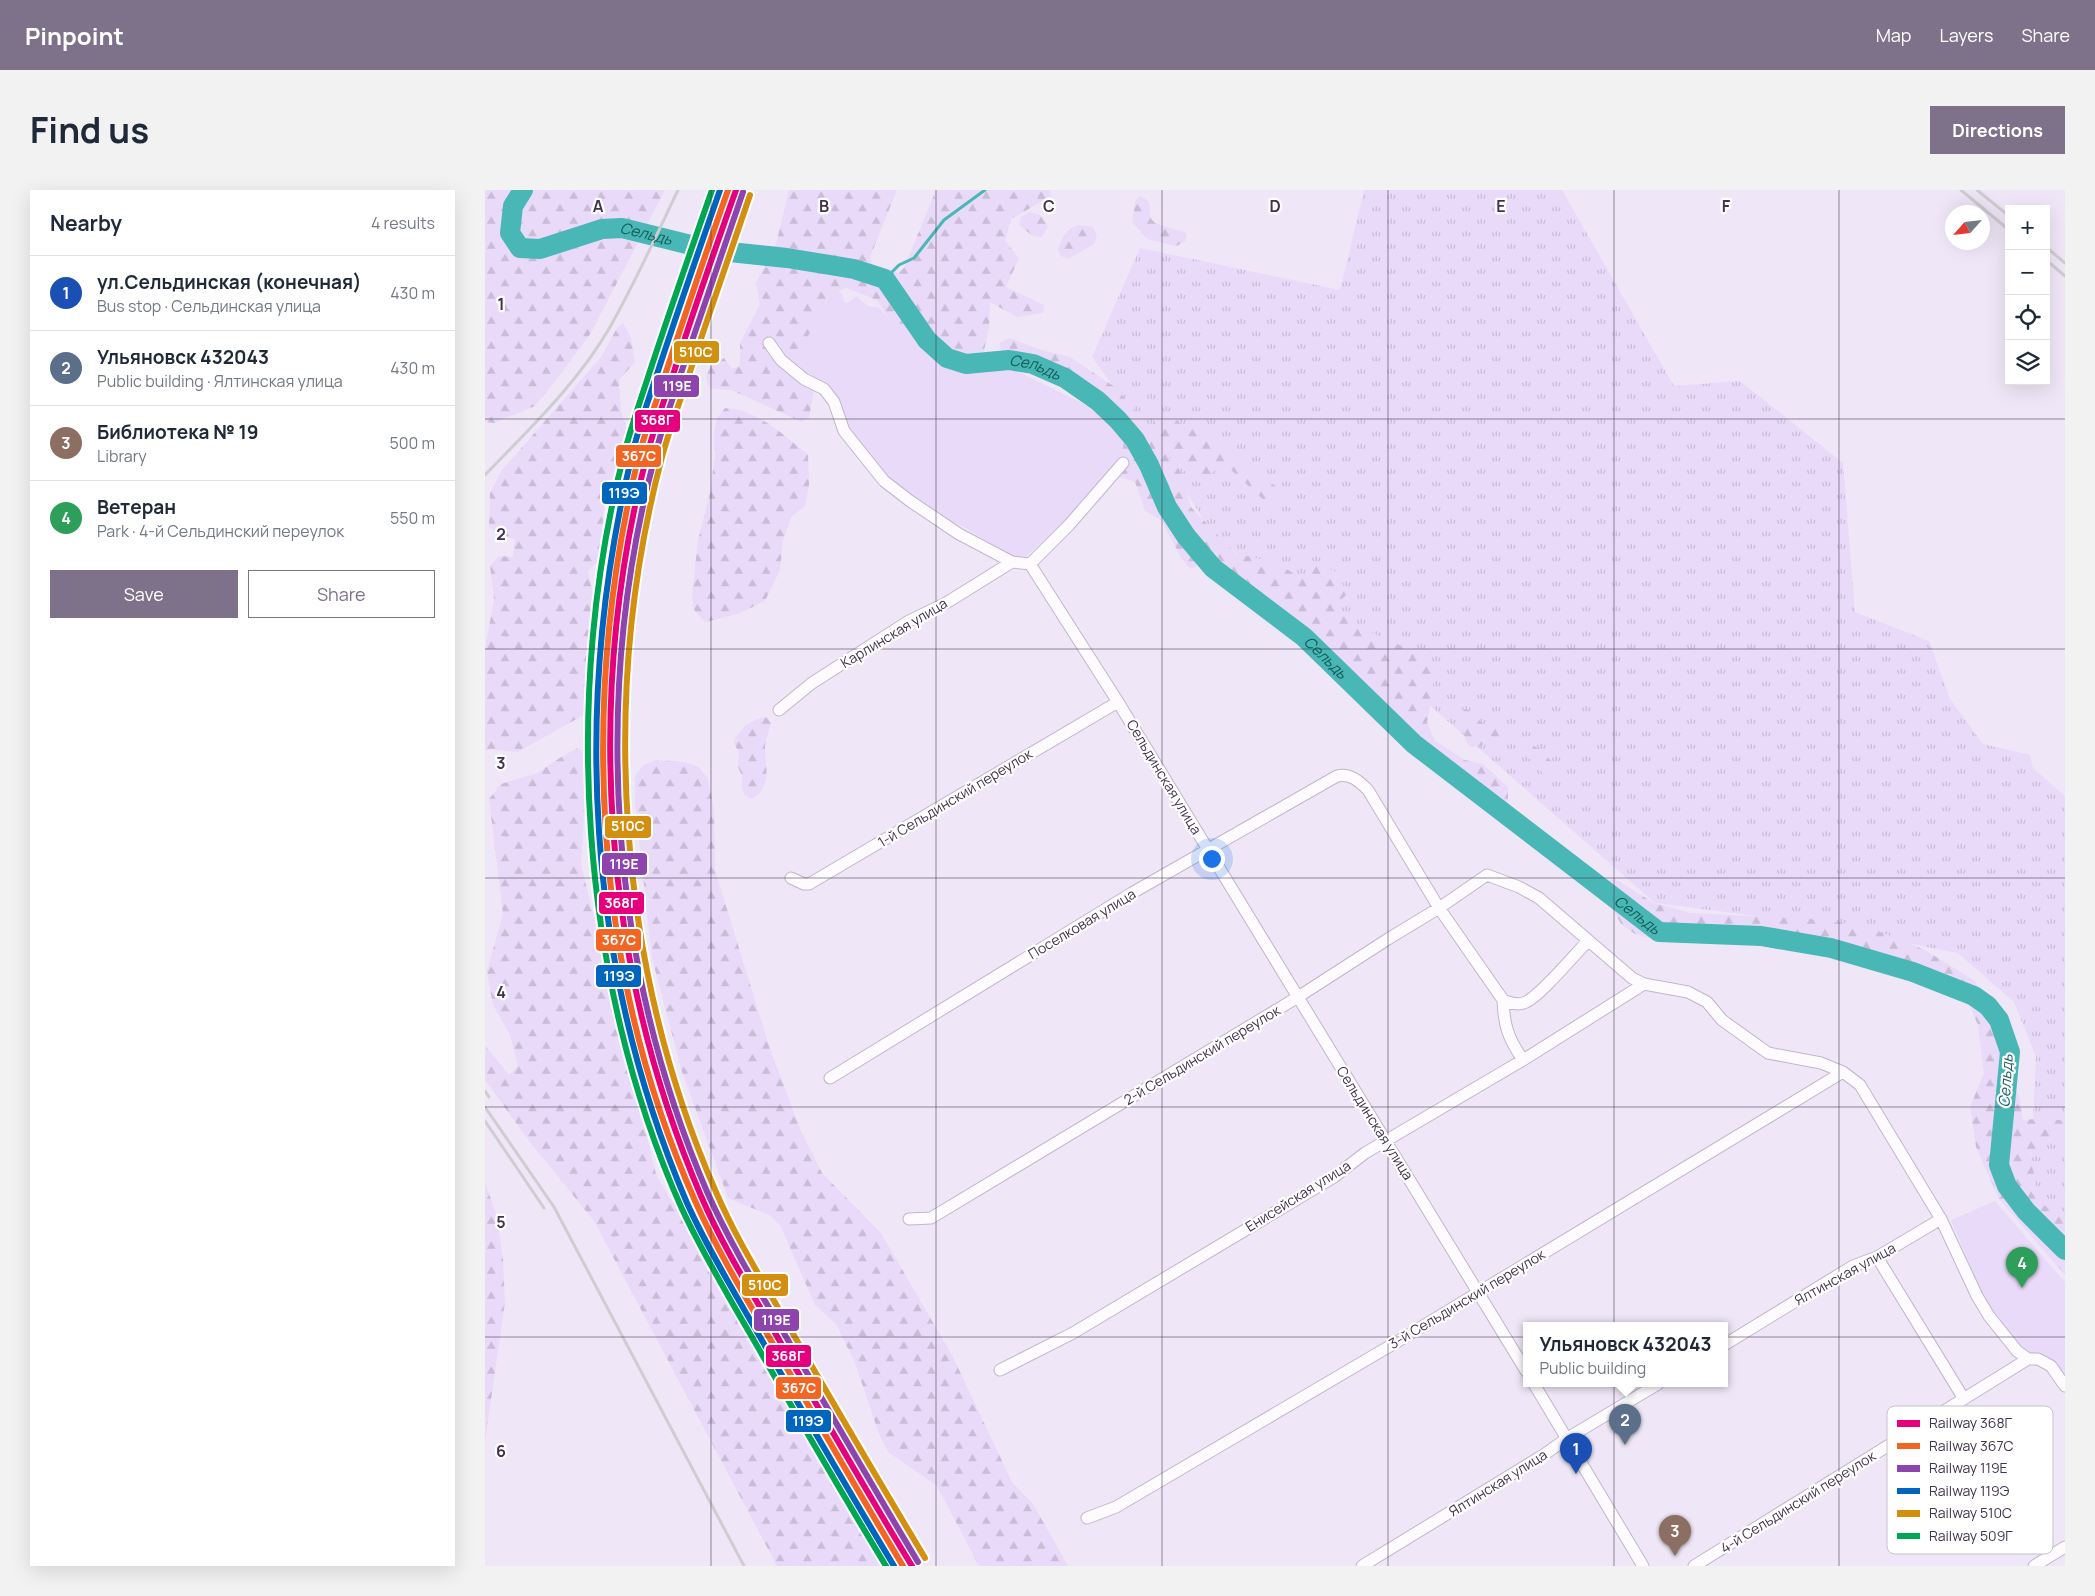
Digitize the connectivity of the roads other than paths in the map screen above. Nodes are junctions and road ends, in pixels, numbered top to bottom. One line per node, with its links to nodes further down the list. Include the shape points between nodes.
1 (769, 343): 3 (street, via 781,360 804,379 824,389 834,402 844,431 884,481 959,534)
2 (1123, 464): 4 (street)
3 (1012, 562): 4 (street); 6 (street, Карлинская улица, via 946,603 909,621 812,683)
4 (1030, 564): 5 (street, Сельдинская улица)
5 (1118, 702): 7 (street, Сельдинская улица); 8 (street, 1-й Сельдинский переулок, via 809,884)
6 (779, 710)
7 (1208, 850): 9 (street, Поселковая улица, via 1337,776 1351,776 1368,790); 12 (street, Сельдинская улица); 16 (street, Поселковая улица, via 1132,893)
8 (791, 878)
9 (1439, 908): 10 (street, 2-й Сельдинский переулок, via 1487,875 1539,898); 12 (street, 2-й Сельдинский переулок); 13 (street)
10 (1588, 941): 11 (street); 13 (street, via 1525,1003 1513,1004)
11 (1644, 984): 14 (street, Енисейская улица); 15 (street, via 1688,992 1707,1002 1722,1020 1768,1054 1821,1063)
12 (1298, 997): 17 (street, Сельдинская улица); 18 (street, 2-й Сельдинский переулок, via 931,1218)
13 (1503, 1000): 14 (street, via 1504,1023)
14 (1523, 1060): 17 (street, Енисейская улица)
15 (1843, 1072): 19 (street, via 1860,1085); 21 (street, 3-й Сельдинский переулок)
16 (831, 1078)
17 (1386, 1139): 21 (street, Сельдинская улица); 25 (street, Енисейская улица, via 1334,1177 1073,1332)
18 (909, 1219)
19 (1941, 1219): 20 (street, Ялтинская улица); 23 (street, via 1989,1316 2017,1351)
20 (1877, 1257): 22 (street, Ялтинская улица, via 1853,1266); 29 (street)
21 (1479, 1292): 24 (street, Сельдинская улица); 33 (street, 3-й Сельдинский переулок, via 1116,1507)
22 (1728, 1343)
23 (2028, 1359): 26 (street, via 2038,1359 2051,1366); 29 (street, 4-й Сельдинский переулок)
24 (1523, 1366)
25 (1000, 1370)
26 (2065, 1386)
27 (1536, 1387): 31 (street)
28 (1654, 1387): 31 (street, Ялтинская улица)
29 (1963, 1399): 30 (street, 4-й Сельдинский переулок)
30 (1952, 1406)
31 (1566, 1439): 35 (street, Ялтинская улица); 36 (street)
32 (1887, 1446): 37 (street, 4-й Сельдинский переулок)
33 (1087, 1518)
34 (2065, 1547): 38 (street)
35 (1362, 1566)
36 (1643, 1566)
37 (1694, 1566)
38 (2034, 1566)

